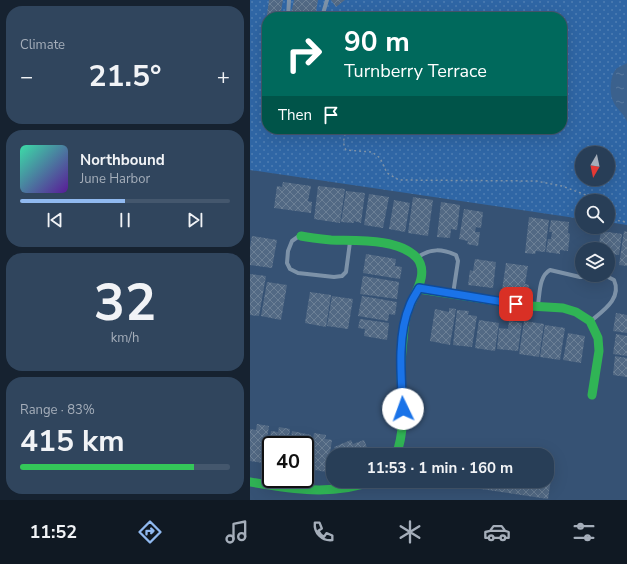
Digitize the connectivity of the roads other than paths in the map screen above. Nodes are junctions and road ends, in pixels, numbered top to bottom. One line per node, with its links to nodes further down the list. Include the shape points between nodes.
1 (289, 0): 3 (lane)
2 (327, 0): 4 (lane)
3 (288, 12)
4 (323, 12)
5 (301, 236): 6 (street); 6 (lane, via 292,241 288,250 287,263 290,269 298,273 334,277 342,276 346,272)
6 (351, 240): 7 (street, via 396,246)
7 (416, 258): 8 (street, via 421,266); 9 (lane, via 432,250 447,251 456,255 458,261)
8 (419, 288): 9 (street); 13 (street, via 405,322 401,368 403,422)
9 (453, 294): 10 (street)
10 (538, 307): 11 (street, via 563,308 576,312); 11 (lane, via 543,277 550,270 580,277 608,277 617,285 616,295 608,306)
11 (590, 321): 12 (street, via 598,338)
12 (592, 395)
13 (398, 448)
14 (250, 482): 15 (street, via 292,489)
15 (355, 488)

